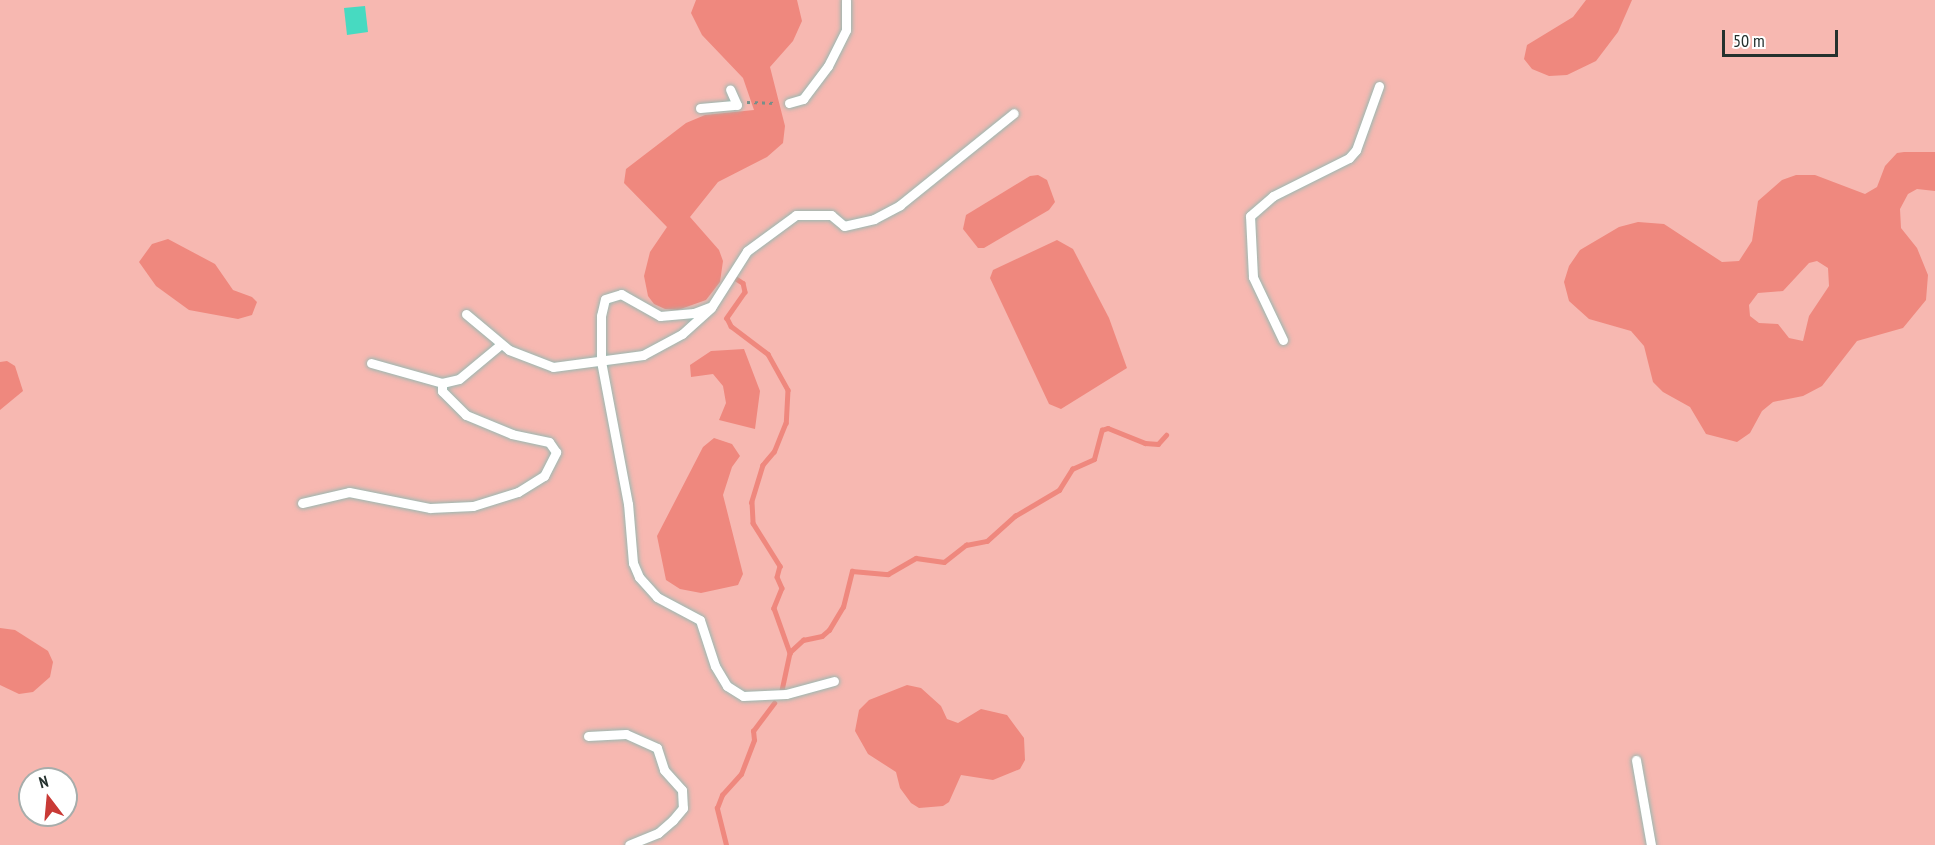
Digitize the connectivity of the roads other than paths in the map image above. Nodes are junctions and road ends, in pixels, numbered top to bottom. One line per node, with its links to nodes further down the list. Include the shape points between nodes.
1 (846, 0): 4 (lane, via 846,30 828,66 803,99)
2 (1379, 86): 9 (lane, via 1356,150 1349,158 1272,196 1250,216 1253,277)
3 (730, 89): 5 (lane, via 737,105)
4 (789, 103)
5 (700, 108)
6 (1014, 113): 7 (lane, via 900,205 874,219 844,226 831,215 796,215 747,251)
7 (712, 306): 11 (lane, via 682,334 657,349); 11 (lane, via 694,313 660,316 628,297 614,294 605,299 601,316)
8 (466, 314): 10 (lane)
9 (1283, 340)
10 (500, 345): 11 (lane, via 553,367); 13 (lane, via 459,379)
11 (601, 361): 15 (lane, via 628,504 633,563 647,590 700,620 715,666 727,686 743,696 786,694)
12 (371, 363): 13 (lane)
13 (442, 383): 14 (lane, via 442,391 466,415 512,434 549,442 556,452 544,476 518,492 473,506 430,508 349,492)
14 (302, 503)
15 (834, 681)
16 (588, 736): 18 (lane, via 626,734 657,748 664,770 682,790 683,808 673,820 658,833)
17 (1636, 760): 19 (lane)
18 (629, 845)
19 (1651, 845)

